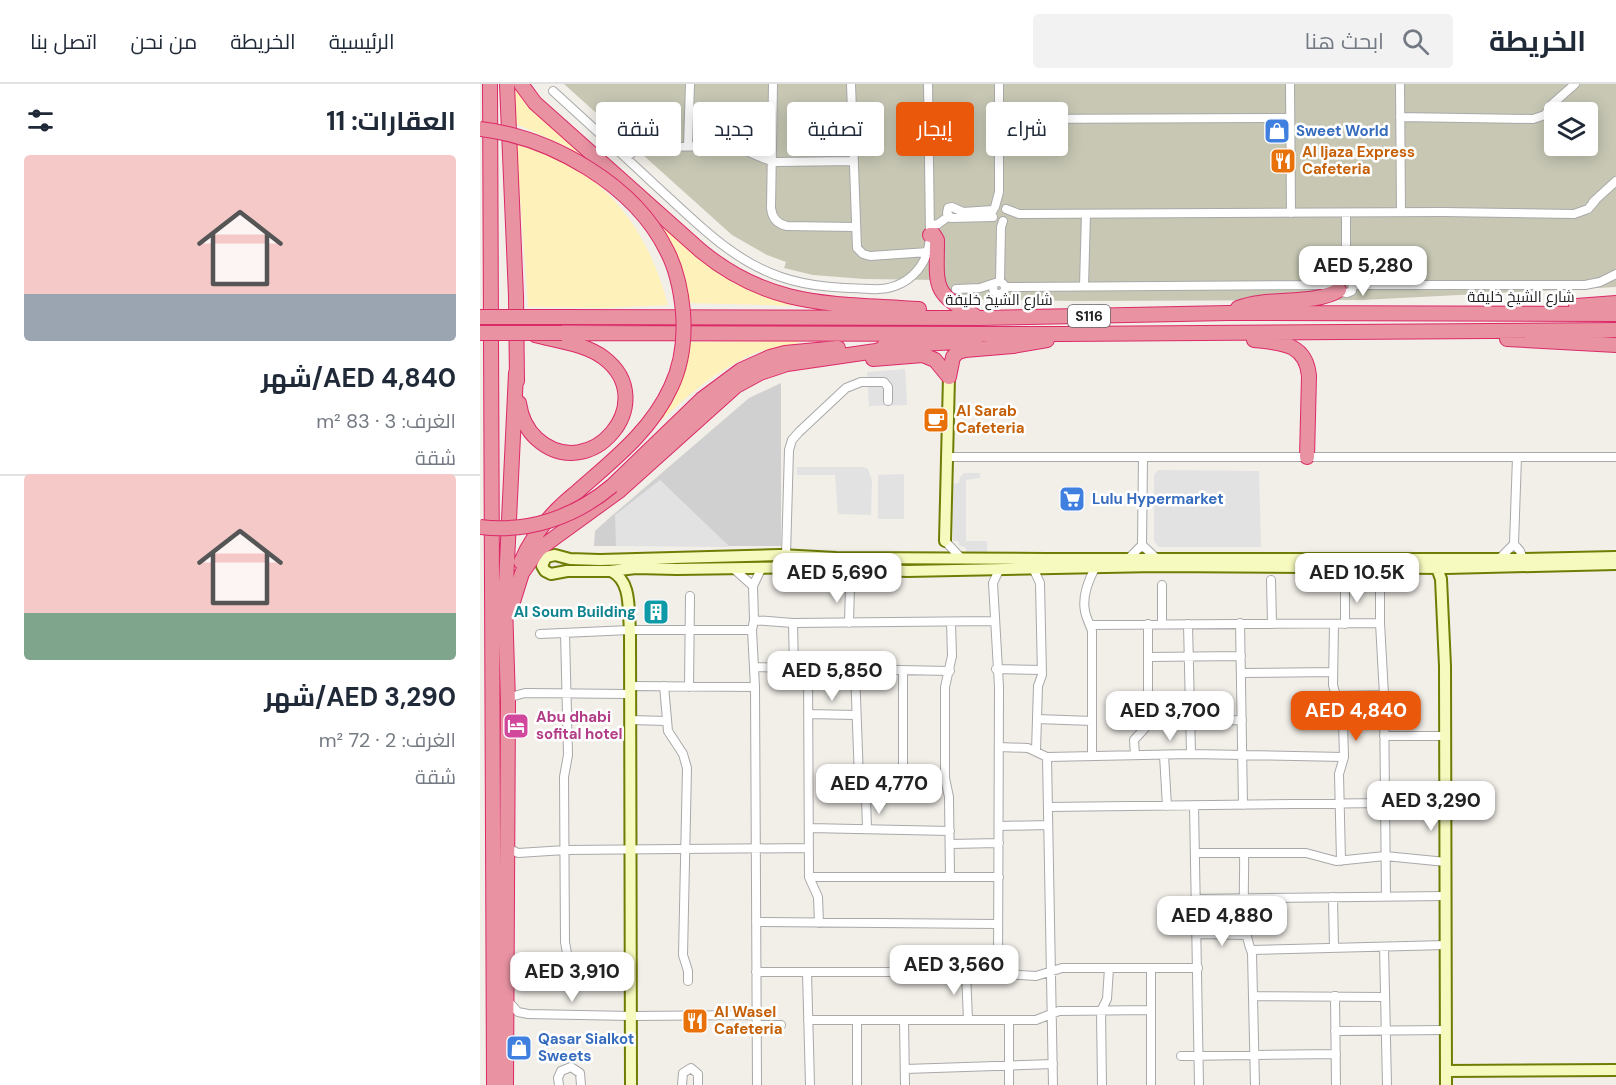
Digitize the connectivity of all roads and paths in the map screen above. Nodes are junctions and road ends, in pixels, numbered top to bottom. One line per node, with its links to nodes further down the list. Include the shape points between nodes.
1 (490, 84): 252 (highway)
2 (507, 84): 59 (highway)
3 (521, 84): 48 (highway, via 535,103 701,251 744,280 776,294 809,301 934,310)
4 (690, 84): 18 (street)
5 (773, 84): 21 (street)
6 (851, 84): 22 (street)
7 (928, 84): 34 (street)
8 (999, 84): 13 (street)
9 (1290, 84): 15 (street)
10 (1400, 84): 14 (street)
11 (1575, 84): 14 (street, via 1542,112 1525,117)
12 (553, 92): 20 (street)
13 (1000, 102)
14 (1400, 117): 27 (street)
15 (1290, 118): 16 (street); 28 (street)
16 (1068, 119)
17 (480, 129): 124 (highway, bridge, via 519,137 553,150 584,166 631,203 668,251 682,298 684,332 682,354 662,406 641,434 552,514 523,556 512,588)
18 (688, 146): 20 (street, via 642,147); 21 (street, via 735,147)
19 (999, 156): 24 (street)
20 (626, 158): 35 (street, via 728,249 759,268 792,281 815,286 887,289 916,273)
21 (772, 161): 22 (street); 33 (street, via 771,212 778,223)
22 (854, 161): 33 (street)
23 (1616, 181): 27 (street, via 1595,201 1566,213)
24 (999, 192): 25 (street); 26 (street)
25 (1005, 209): 26 (street, via 1000,206); 30 (street); 32 (street)
26 (994, 212): 32 (street, via 998,222); 34 (street, via 963,212 952,207 947,210 949,216)
27 (1401, 212): 29 (street)
28 (1291, 213): 29 (street); 31 (street)
29 (1346, 213): 37 (street)
30 (1019, 214): 31 (street); 32 (street)
31 (1086, 214): 40 (street)
32 (1004, 220): 38 (street)
33 (855, 227): 35 (street, via 856,245 867,255)
34 (930, 230): 35 (street); 49 (highway, via 936,238 941,292 954,305)
35 (928, 252)
36 (1616, 274): 39 (street, via 1585,285)
37 (1341, 283): 39 (street, via 1352,280); 39 (street, via 1347,293); 40 (street); 44 (highway, via 1322,297 1247,304)
38 (1000, 284): 40 (street); 41 (street); 41 (street, via 993,289 995,292)
39 (1354, 285)
40 (1084, 286)
41 (980, 288): 42 (street)
42 (956, 289)
43 (1616, 303): 45 (highway, via 1572,306)
44 (1229, 313): 45 (highway, شارع الشيخ خليفة / S116); 49 (highway, شارع الشيخ خليفة / S116)
45 (1553, 314): 46 (highway, شارع الشيخ خليفة / S116)
46 (1616, 314)
47 (480, 317): 48 (highway, شارع الشيخ خليفة / S116, bridge)
48 (956, 317): 49 (highway, شارع الشيخ خليفة / S116)
49 (979, 318)
50 (1616, 330): 51 (highway, S116)
51 (1374, 332): 54 (highway, S116); 57 (highway, via 1388,337)
52 (480, 333): 56 (highway, S116, bridge)
53 (999, 333): 55 (highway, S116); 56 (highway, S116); 58 (highway, via 977,341)
54 (1236, 333): 55 (highway, S116); 66 (highway, via 1250,340 1286,344 1304,357 1309,376)
55 (1064, 334): 60 (highway, via 1023,345 962,351 953,357)
56 (561, 338): 59 (highway, via 603,357 622,381 624,410 617,428 603,442 586,450 568,452 541,442 522,417)
57 (1616, 345)
58 (892, 346): 62 (highway, via 768,369 736,386); 68 (highway, bridge, via 799,351 755,363 714,388 592,501 558,518 515,527)
59 (516, 373): 124 (highway)
60 (950, 377): 62 (highway, via 935,360 923,355 805,366 756,382); 64 (street)
61 (888, 401): 72 (street, via 884,382 856,383 842,391 795,436 789,456)
62 (702, 417): 124 (highway, via 619,491 539,549 518,581)
63 (1517, 456): 66 (street); 67 (street); 70 (street)
64 (946, 457): 65 (street); 69 (street)
65 (1143, 457): 66 (street); 71 (street)
66 (1306, 457)
67 (1616, 457)
68 (480, 526)
69 (945, 541): 74 (street); 76 (street)
70 (1514, 544): 79 (street); 80 (street)
71 (1142, 545): 77 (street); 78 (street)
72 (786, 555): 73 (street); 93 (street, via 600,560 552,555 542,562 543,569 551,574)
73 (814, 557): 74 (street); 82 (street, via 805,561 740,562)
74 (939, 557): 76 (street)
75 (1616, 557): 79 (street)
76 (961, 558): 77 (street)
77 (1131, 558): 78 (street)
78 (1156, 558): 80 (street)
79 (1523, 559): 80 (street)
80 (1500, 562): 81 (street); 94 (street)
81 (1616, 564)
82 (733, 567): 83 (street); 86 (street); 102 (street)
83 (762, 567): 91 (street); 102 (street)
84 (1372, 567): 85 (street); 90 (street); 96 (street)
85 (1386, 567): 94 (street); 96 (street)
86 (636, 568): 93 (street); 104 (street)
87 (1033, 568): 88 (street); 92 (street); 100 (street)
88 (1046, 568): 89 (street); 100 (street)
89 (1080, 568): 90 (street); 97 (street)
90 (1095, 568): 97 (street)
91 (985, 570): 92 (street); 98 (street)
92 (999, 570): 98 (street)
93 (610, 571): 104 (street, via 622,579)
94 (1442, 571): 159 (street)
95 (1271, 580): 116 (street)
96 (1380, 580): 112 (street)
97 (1087, 582): 119 (street, via 1084,610)
98 (993, 583): 107 (street)
99 (1345, 583): 118 (street)
100 (1040, 584): 134 (street)
101 (1162, 585): 114 (street)
102 (753, 586): 106 (street)
103 (850, 586): 108 (street)
104 (627, 590): 120 (street)
105 (690, 596): 122 (street)
106 (754, 620): 110 (street); 121 (street)
107 (994, 621): 109 (street); 132 (street)
108 (849, 622): 109 (street); 110 (street)
109 (951, 622): 135 (street)
110 (794, 623): 130 (street)
111 (1240, 623): 115 (street); 116 (street); 126 (street)
112 (1380, 623): 118 (street); 144 (street)
113 (1148, 624): 114 (street); 119 (street); 127 (street)
114 (1162, 624): 115 (street)
115 (1188, 624): 128 (street)
116 (1272, 624): 117 (street)
117 (1334, 624): 118 (street); 137 (street)
118 (1345, 624)
119 (1090, 625): 154 (street)
120 (630, 630): 122 (street); 123 (street); 142 (street)
121 (752, 630): 122 (street); 129 (street)
122 (689, 631): 140 (street)
123 (565, 633): 125 (street); 143 (street)
124 (506, 634): 146 (highway)
125 (540, 634)
126 (1241, 656): 128 (street); 138 (street)
127 (1148, 657): 128 (street); 148 (street)
128 (1188, 657): 149 (street)
129 (754, 667): 130 (street); 141 (street)
130 (794, 669): 131 (street)
131 (808, 669): 133 (street); 150 (street)
132 (996, 669): 134 (street); 160 (street)
133 (855, 670): 136 (street); 151 (street)
134 (1042, 670): 152 (street)
135 (950, 671): 136 (street); 169 (street, via 945,687)
136 (903, 672): 171 (street)
137 (1333, 672): 138 (street); 145 (street)
138 (1241, 673): 155 (street)
139 (664, 686): 140 (street); 142 (street); 156 (street)
140 (689, 687): 141 (street)
141 (755, 687): 186 (street)
142 (629, 690): 143 (street); 153 (street)
143 (567, 693): 146 (street, via 521,693); 189 (street)
144 (1384, 695): 145 (street); 158 (street)
145 (1335, 696): 168 (street, via 1343,722)
146 (508, 702): 185 (highway)
147 (1120, 704): 148 (street)
148 (1149, 704): 149 (street); 163 (street, via 1148,722 1134,742)
149 (1190, 707): 157 (street)
150 (808, 714): 151 (street); 180 (street)
151 (856, 715): 170 (street)
152 (1037, 719): 154 (street); 161 (street)
153 (630, 720): 156 (street); 190 (street)
154 (1092, 720): 166 (street)
155 (1242, 720): 157 (street); 165 (street)
156 (667, 721): 188 (street, via 669,734 687,764)
157 (1190, 722): 162 (street)
158 (1384, 736): 159 (street); 172 (street)
159 (1446, 736): 195 (street)
160 (999, 747): 161 (street, via 1028,747); 179 (street)
161 (1036, 751): 167 (street)
162 (1191, 754): 164 (street); 165 (street)
163 (1134, 755): 164 (street); 166 (street)
164 (1164, 755): 176 (street)
165 (1243, 755): 168 (street); 175 (street)
166 (1092, 756): 167 (street)
167 (1047, 757): 177 (street)
168 (1344, 757): 173 (street, via 1339,774)
169 (945, 778): 171 (street); 182 (street)
170 (859, 779): 171 (street); 181 (street, via 866,798)
171 (903, 779)
172 (1385, 803): 173 (street); 193 (street)
173 (1339, 804): 175 (street); 194 (street)
174 (1194, 805): 175 (street); 176 (street); 191 (street)
175 (1243, 805)
176 (1167, 806): 177 (street)
177 (1048, 807): 178 (street)
178 (1048, 825): 179 (street); 217 (street)
179 (999, 826): 183 (street)
180 (809, 828): 181 (street); 187 (street)
181 (867, 828): 182 (street)
182 (950, 831): 184 (street)
183 (999, 843): 184 (street); 198 (street)
184 (950, 844): 197 (street)
185 (508, 848): 189 (street, via 518,853); 226 (highway)
186 (755, 848): 187 (street); 188 (street); 204 (street)
187 (809, 848): 196 (street)
188 (685, 849): 190 (street); 222 (street, via 682,956)
189 (564, 850): 190 (street); 213 (street, via 568,962)
190 (630, 850): 231 (street)
191 (1195, 853): 192 (street); 203 (street)
192 (1244, 853): 194 (street, via 1311,853); 202 (street)
193 (1385, 856): 194 (street); 195 (street); 199 (street)
194 (1341, 861)
195 (1446, 862): 200 (street)
196 (809, 877): 197 (street); 205 (street, via 818,897)
197 (950, 877): 198 (street)
198 (999, 877): 206 (street)
199 (1386, 896): 200 (street); 201 (street)
200 (1446, 896): 209 (street)
201 (1333, 897): 202 (street); 211 (street)
202 (1245, 898): 203 (street); 208 (street)
203 (1196, 899): 207 (street)
204 (756, 922): 205 (street); 218 (street)
205 (819, 923): 206 (street)
206 (998, 924): 221 (street)
207 (1197, 934): 208 (street); 216 (street)
208 (1246, 935): 212 (street)
209 (1446, 945): 210 (street); 241 (street)
210 (1384, 947): 211 (street); 225 (street)
211 (1334, 948): 212 (street)
212 (1252, 950): 223 (street)
213 (521, 964)
214 (1109, 968): 215 (street); 217 (street); 228 (street, via 1107,999)
215 (1151, 968): 216 (street); 227 (street)
216 (1198, 968): 243 (street)
217 (1052, 970): 221 (street, via 1036,975); 229 (street)
218 (756, 972): 219 (street); 230 (street)
219 (807, 972): 220 (street); 232 (street)
220 (966, 972): 221 (street); 235 (street)
221 (998, 974)
222 (688, 981)
223 (1253, 996): 224 (street); 244 (street)
224 (1335, 996): 225 (street); 239 (street)
225 (1385, 997): 240 (street)
226 (507, 1001): 231 (street, via 523,1014); 249 (highway)
227 (1151, 1010): 228 (street); 267 (street)
228 (1101, 1011): 229 (street); 266 (street)
229 (1052, 1012): 236 (street, via 1038,1020); 246 (street)
230 (756, 1015): 231 (street); 237 (street)
231 (631, 1017): 257 (street)
232 (808, 1020): 233 (street); 261 (street)
233 (857, 1020): 234 (street); 262 (street)
234 (904, 1020): 235 (street); 248 (street)
235 (968, 1020): 236 (street)
236 (1009, 1020): 247 (street)
237 (756, 1025): 238 (street); 260 (street)
238 (781, 1025)
239 (1335, 1030): 240 (street); 242 (street)
240 (1386, 1030): 241 (street); 271 (street)
241 (1446, 1030): 251 (street)
242 (1336, 1054): 244 (street); 270 (street)
243 (1199, 1055): 244 (street); 245 (street); 268 (street)
244 (1254, 1055): 269 (street)
245 (1181, 1056)
246 (1053, 1064): 247 (street); 265 (street)
247 (1009, 1065): 248 (street); 264 (street)
248 (905, 1069): 263 (street)
249 (506, 1070): 253 (highway); 254 (street)
250 (1616, 1070): 251 (street)
251 (1446, 1071): 272 (street)
252 (494, 1085)
253 (506, 1085)
254 (513, 1085)
255 (559, 1085): 256 (street, via 561,1071 571,1067 580,1073)
256 (581, 1085)
257 (631, 1085)
258 (682, 1085): 259 (street, via 683,1073 691,1068 698,1074)
259 (698, 1085)
260 (757, 1085)
261 (810, 1085)
262 (857, 1085)
263 (905, 1085)
264 (1009, 1085)
265 (1053, 1085)
266 (1102, 1085)
267 (1150, 1085)
268 (1199, 1085)
269 (1255, 1085)
270 (1336, 1085)
271 (1387, 1085)
272 (1446, 1085)

